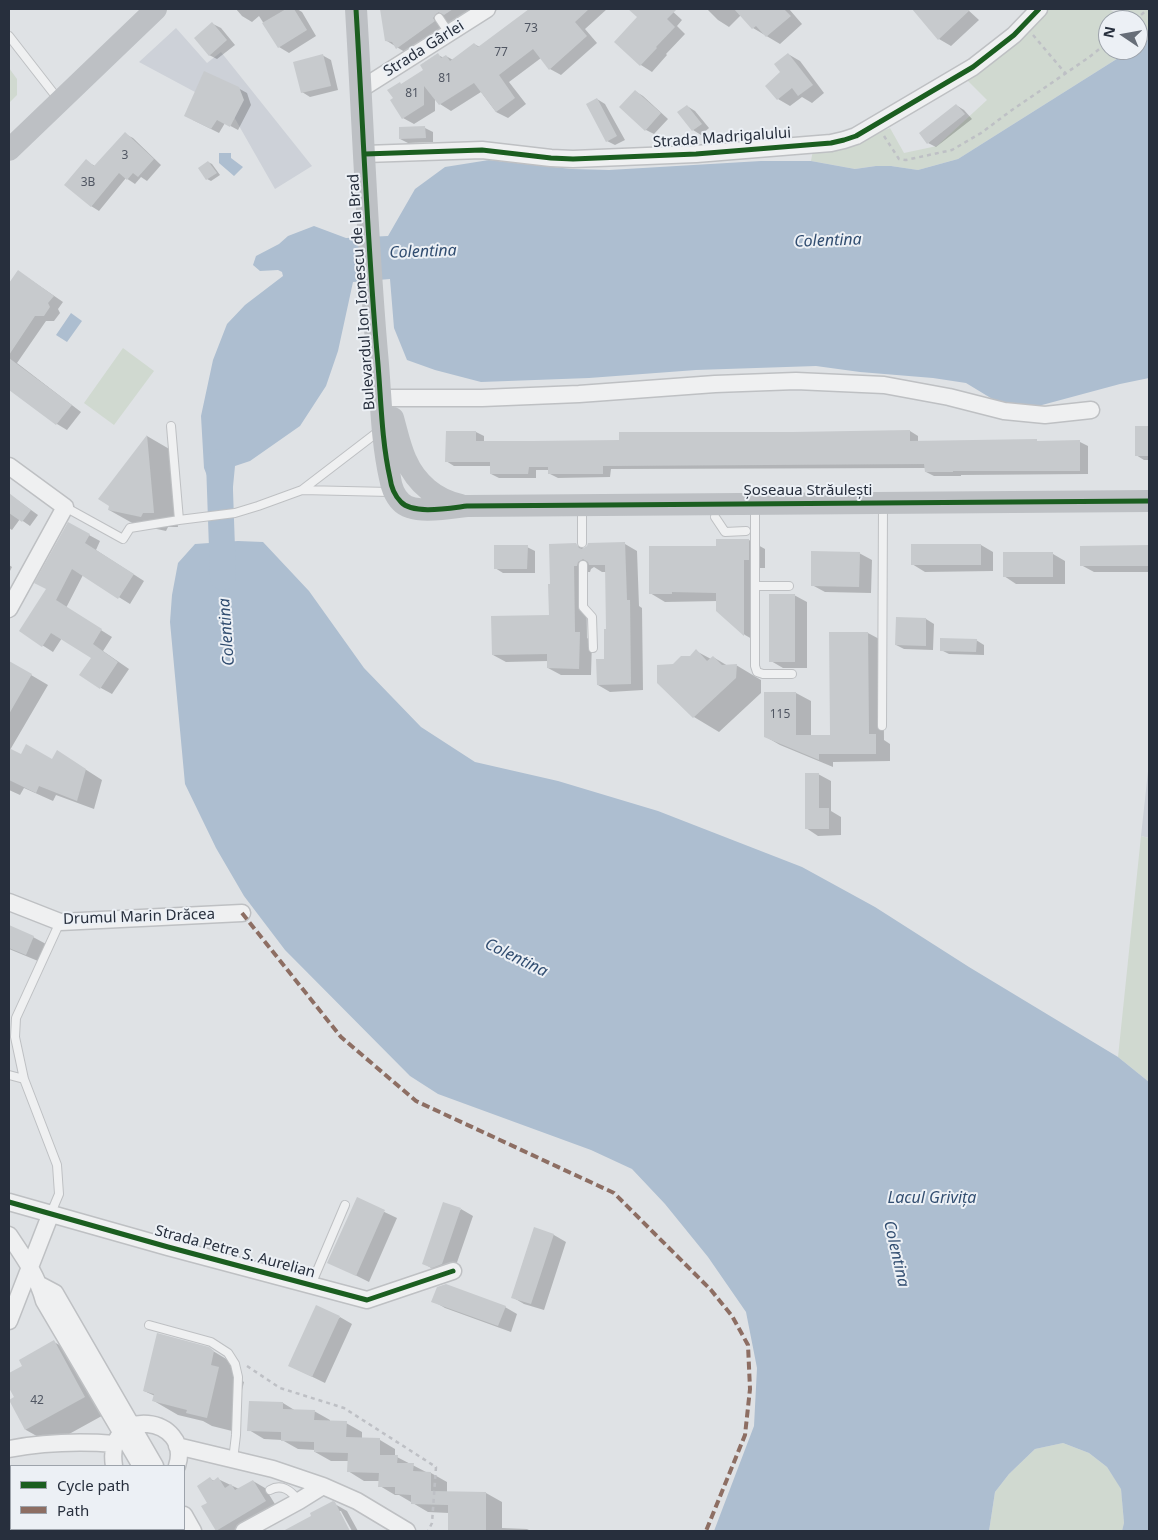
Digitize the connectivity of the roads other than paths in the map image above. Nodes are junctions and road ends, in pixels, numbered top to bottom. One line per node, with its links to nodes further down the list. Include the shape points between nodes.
1 (156, 9): 9 (street)
2 (356, 9): 8 (street, Bulevardul Ion Ionescu de la Brad)
3 (487, 9): 6 (street, Strada Gârlei)
4 (1039, 9): 11 (street, Strada Madrigalului, via 1014,35 973,68 856,136 831,143 696,154 573,159 482,150)
5 (439, 18): 6 (lane)
6 (449, 33): 8 (street, Strada Gârlei)
7 (9, 36): 9 (lane)
8 (361, 89): 11 (street, Bulevardul Ion Ionescu de la Brad)
9 (60, 101): 10 (street)
10 (9, 150)
11 (365, 154): 12 (street, Bulevardul Ion Ionescu de la Brad)
12 (378, 359): 13 (street, Bulevardul Ion Ionescu de la Brad); 16 (street, Bulevardul Ion Ionescu de la Brad)
13 (388, 398): 14 (street, via 579,394 796,381 884,386 1004,411 1045,415); 24 (street, Bulevardul Ion Ionescu de la Brad, via 406,460 417,478 439,498)
14 (1091, 410)
15 (171, 426): 27 (lane)
16 (384, 427): 18 (lane); 19 (street, Bulevardul Ion Ionescu de la Brad, via 390,479)
17 (9, 466): 25 (street)
18 (302, 490): 19 (lane); 27 (lane, via 235,512)
19 (395, 492): 24 (street, via 401,502 416,509)
20 (1149, 501): 21 (street, Șoseaua Străulești)
21 (882, 502): 22 (street, Șoseaua Străulești); 36 (lane)
22 (755, 503): 23 (street, Șoseaua Străulești); 31 (lane)
23 (582, 505): 24 (street, Șoseaua Străulești); 29 (lane)
24 (467, 506)
25 (64, 507): 27 (lane, via 123,539 130,528); 33 (street)
26 (715, 517): 28 (lane, via 725,532)
27 (179, 520)
28 (746, 531)
29 (582, 543)
30 (582, 566): 34 (lane, via 583,607 592,617)
31 (755, 586): 32 (lane); 35 (lane, via 757,672)
32 (789, 586)
33 (9, 608)
34 (593, 648)
35 (792, 674)
36 (882, 726)
37 (9, 902): 39 (street, Drumul Marin Drăcea)
38 (242, 913): 39 (street, Drumul Marin Drăcea)
39 (60, 922): 41 (lane, via 16,1018 15,1037)
40 (9, 1075): 41 (lane)
41 (24, 1079): 44 (lane, via 57,1165 59,1194)
42 (9, 1202): 44 (street, Strada Petre S. Aurelian)
43 (345, 1205): 48 (lane)
44 (51, 1214): 46 (street); 48 (street, Strada Petre S. Aurelian)
45 (9, 1235): 46 (street)
46 (30, 1267): 49 (street); 51 (street, via 40,1285 55,1293)
47 (453, 1271): 48 (street, Strada Petre S. Aurelian, via 367,1300)
48 (311, 1285)
49 (9, 1321)
50 (149, 1325): 54 (lane, via 212,1342 228,1353 235,1364 238,1377)
51 (122, 1435): 52 (street, via 142,1423 153,1424 164,1428); 53 (street); 55 (street, via 112,1456); 56 (street); 57 (street)
52 (177, 1446): 54 (street); 58 (street)
53 (9, 1449)
54 (233, 1460): 59 (street, via 273,1469)
55 (114, 1465)
56 (140, 1465)
57 (154, 1465)
58 (177, 1465)
59 (322, 1486): 61 (street); 65 (street)
60 (270, 1490): 61 (lane, via 283,1488)
61 (299, 1501): 64 (street)
62 (185, 1517): 63 (street)
63 (193, 1531)
64 (244, 1531)
65 (408, 1531)

